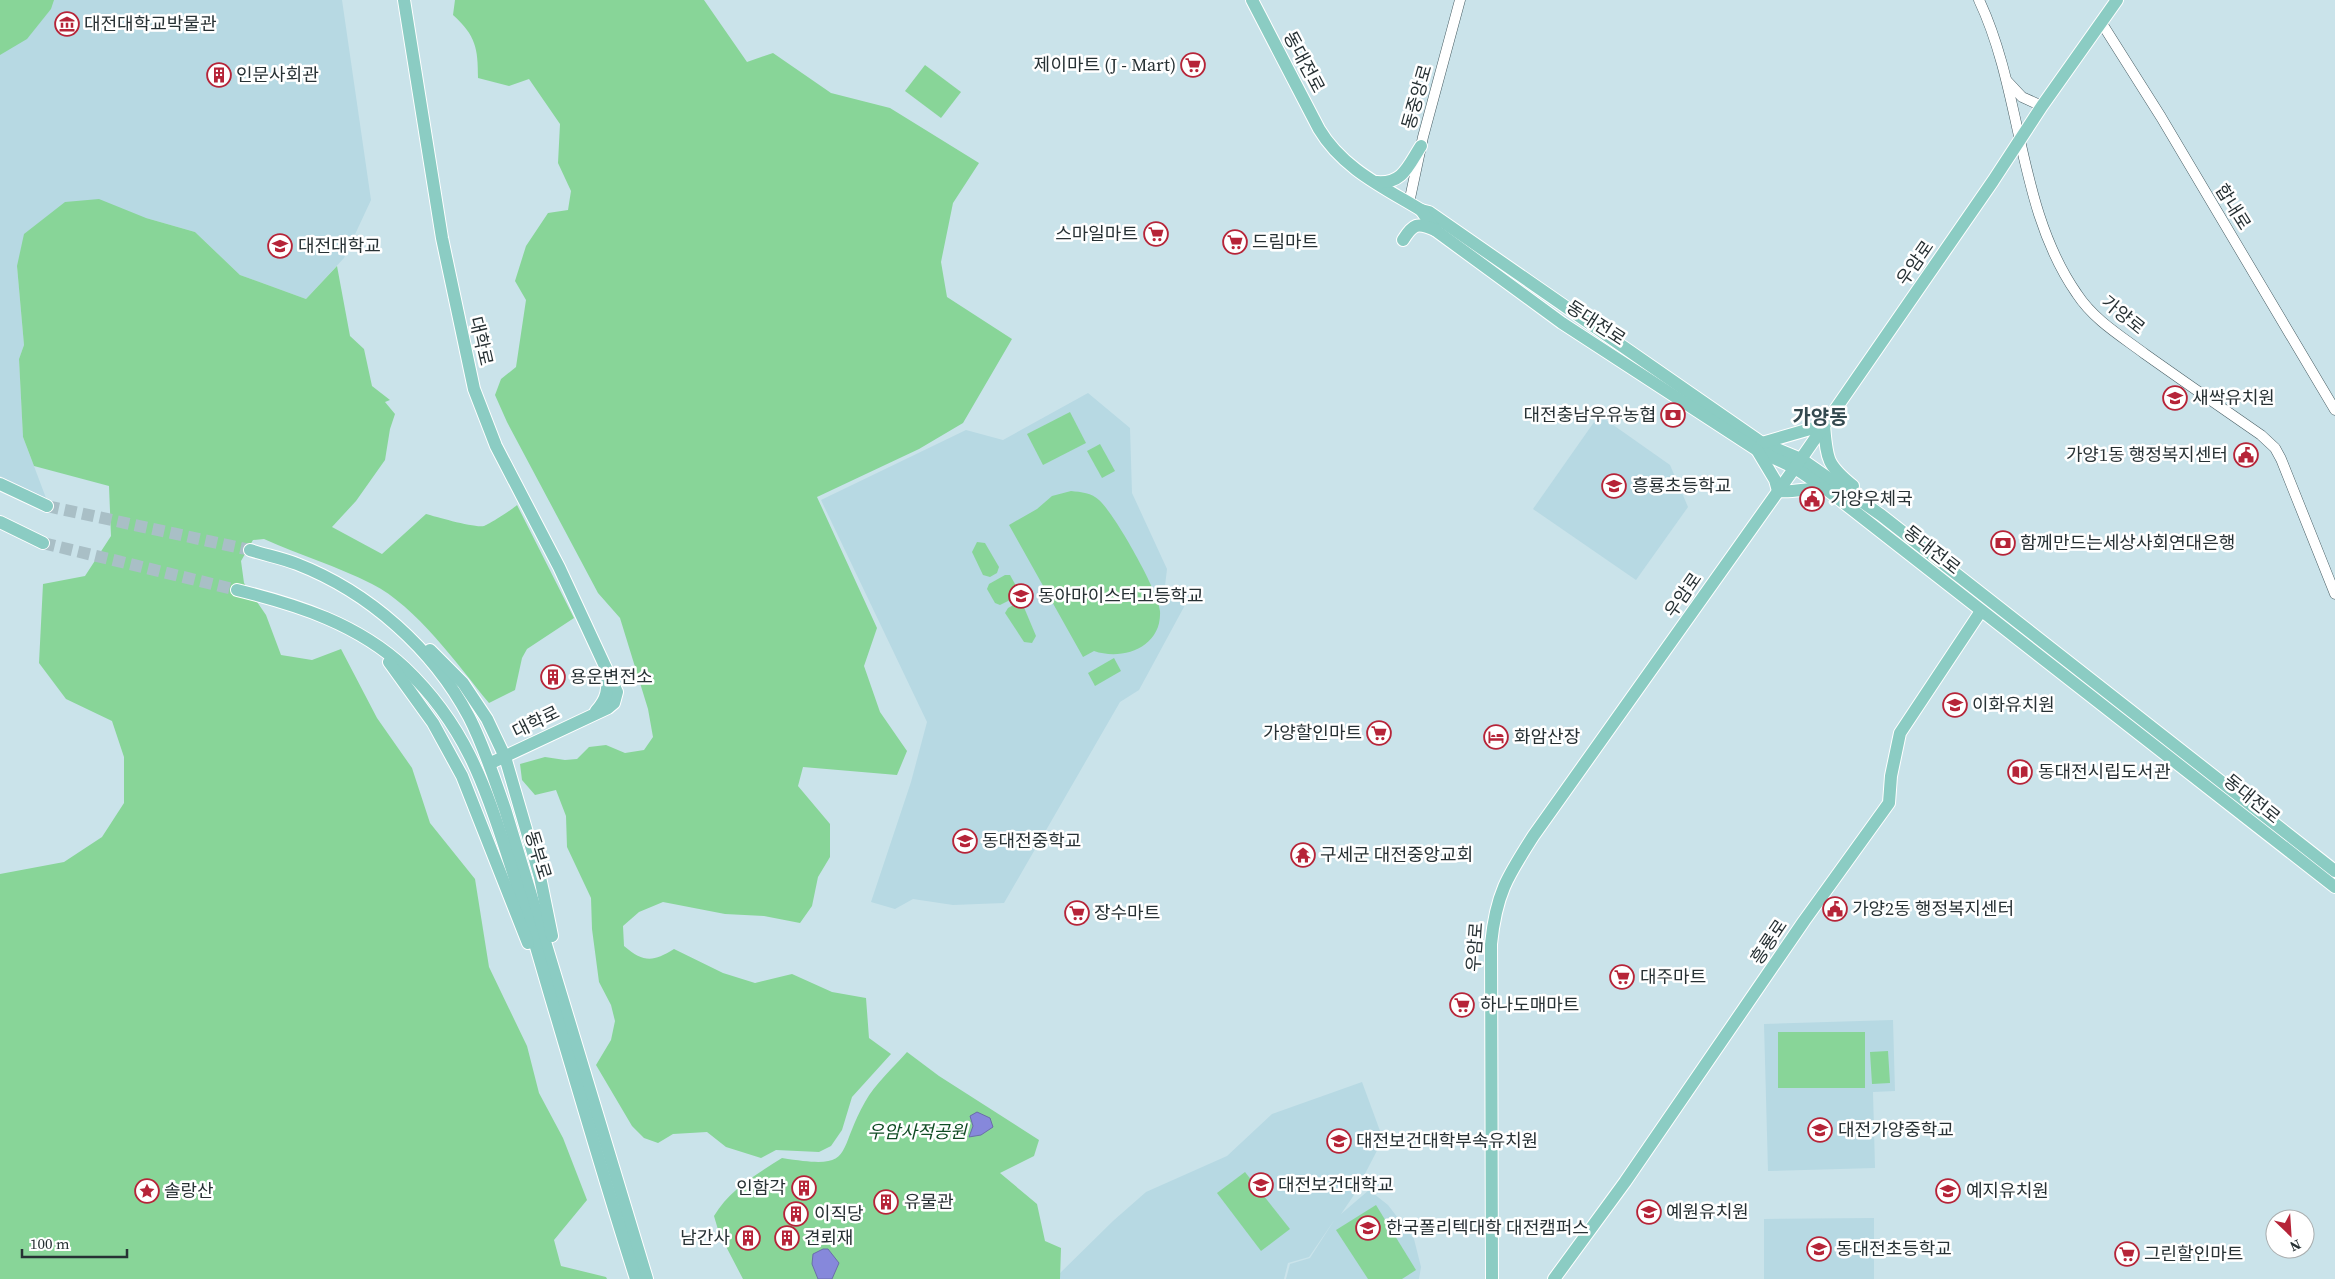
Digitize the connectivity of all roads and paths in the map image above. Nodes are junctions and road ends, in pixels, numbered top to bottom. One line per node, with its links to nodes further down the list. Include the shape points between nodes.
1 (404, 0): 33 (main road, 대학로, via 442,238 474,389 496,446 604,665 607,694 594,713)
2 (1252, 0): 11 (main road, 동대전로, via 1328,144 1345,162)
3 (1460, 0): 10 (street, 동중앙로)
4 (1979, 0): 7 (street, 가양로)
5 (2117, 0): 6 (main road, 우암로)
6 (2101, 22): 8 (main road, 우암로); 16 (street, 합내로)
7 (2006, 80): 8 (street, via 2022,97); 9 (street, 가양로)
8 (2042, 106): 9 (main road, 우암로)
9 (2020, 139): 17 (main road, 우암로); 29 (street, 가양로, via 2044,228 2077,295 2101,322 2260,434 2275,448)
10 (1421, 146): 11 (main road, via 1396,181); 12 (street, 동중앙로)
11 (1374, 182): 12 (main road, 동대전로)
12 (1409, 203): 13 (main road, 동대전로)
13 (1421, 210): 14 (main road, 동대전로); 18 (main road, 동대전로, via 1429,212)
14 (1435, 230): 15 (main road, via 1416,226); 18 (main road, 동대전로, via 1562,323)
15 (1403, 240)
16 (2335, 410)
17 (1824, 425): 18 (main road); 19 (main road, 우암로); 24 (main road, via 1826,448 1834,470 1869,499)
18 (1760, 447): 19 (main road, 동대전로); 22 (main road)
19 (1798, 464): 21 (main road, 동대전로); 22 (main road, 우암로); 24 (main road, 동대전로)
20 (0, 484): 23 (main road)
21 (1826, 489): 22 (main road); 30 (main road, 동대전로)
22 (1778, 491): 39 (main road, 우암로, via 1534,835 1498,898 1490,968)
23 (46, 506)
24 (1872, 508): 34 (main road, 동대전로)
25 (0, 522): 26 (main road)
26 (43, 543)
27 (250, 550): 31 (main road, 동부로, via 297,564 332,581 380,612)
28 (237, 590): 32 (main road, 동부로, via 313,612 345,626)
29 (2335, 594)
30 (1981, 611): 35 (main road, 동대전로); 40 (main road, 흥룡로, via 1900,732 1889,803)
31 (409, 636): 33 (main road, via 436,654 463,683 487,719); 36 (main road, 동부로, via 450,686 469,718 488,762 505,809)
32 (375, 645): 36 (main road, via 433,723 464,775); 36 (main road, 동부로, via 404,666 440,707 458,731 477,768)
33 (499, 760): 36 (main road, via 540,877)
34 (2335, 871)
35 (2335, 887)
36 (561, 1013): 37 (main road, 동부로); 38 (main road, 동부로)
37 (636, 1279)
38 (647, 1279)
39 (1492, 1279)
40 (1554, 1279)

